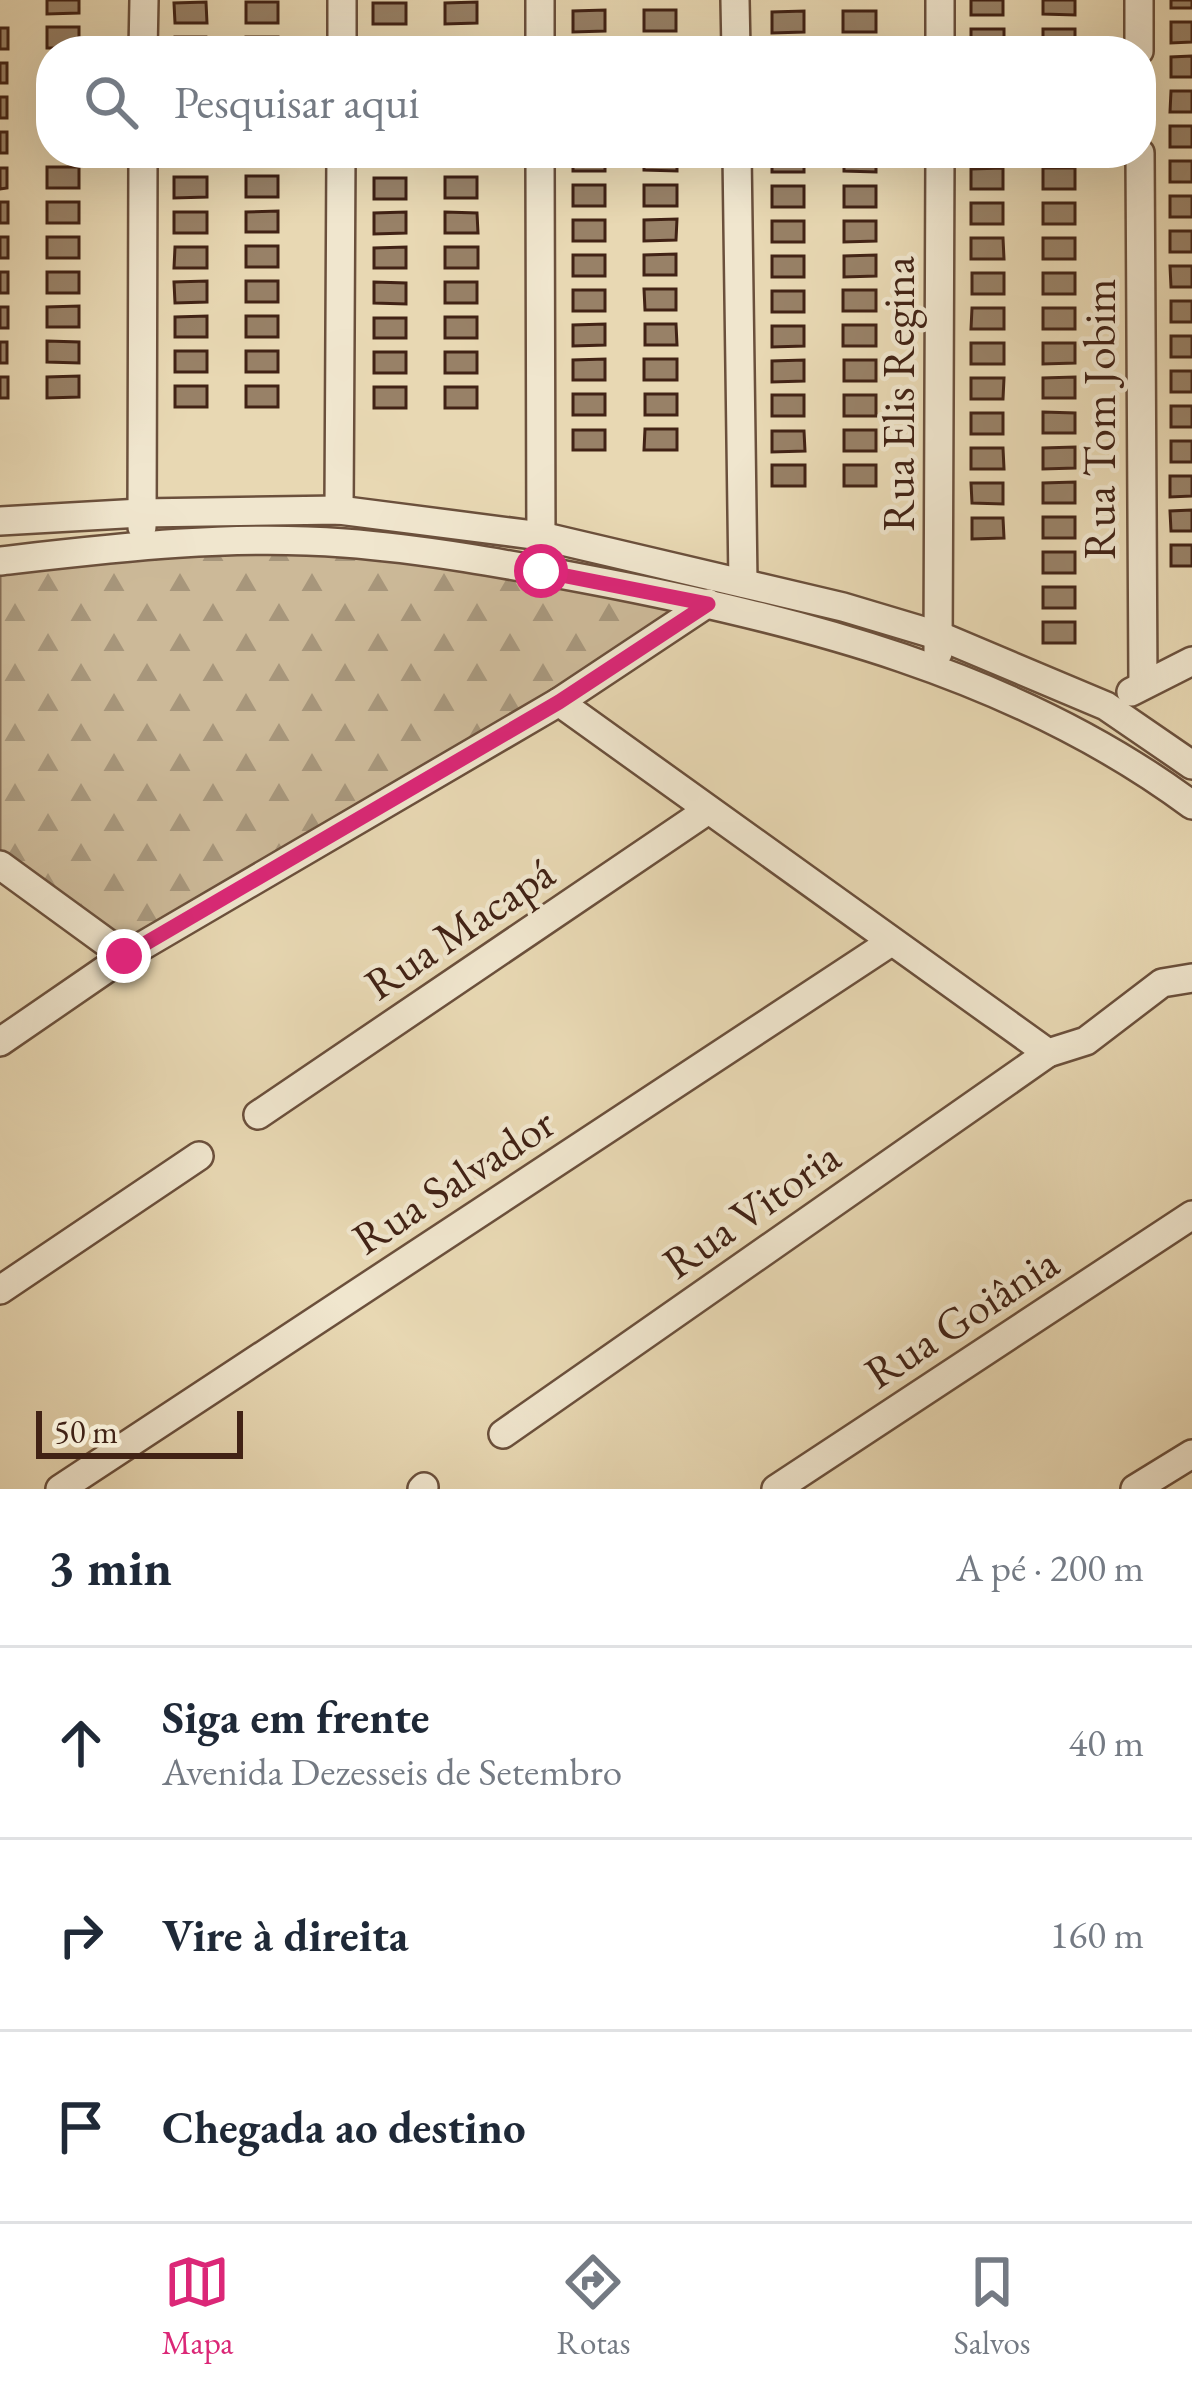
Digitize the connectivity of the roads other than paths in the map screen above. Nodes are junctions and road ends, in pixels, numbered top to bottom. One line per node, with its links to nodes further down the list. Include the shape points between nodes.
1 (144, 0): 7 (street)
2 (342, 0): 8 (street)
3 (540, 0): 9 (street)
4 (735, 0): 10 (street)
5 (940, 0): 11 (street)
6 (1139, 0): 12 (street)
7 (143, 36)
8 (342, 36)
9 (540, 36)
10 (736, 36)
11 (940, 36)
12 (1139, 36)
13 (143, 168): 20 (street)
14 (341, 168): 19 (street)
15 (540, 168): 22 (street)
16 (737, 168): 26 (street)
17 (940, 168): 28 (street, Rua Elis Regina)
18 (1140, 168): 31 (street, Rua Tom Jobim)
19 (339, 510): 20 (street); 22 (street)
20 (141, 512): 21 (street); 23 (street)
21 (0, 521)
22 (541, 536): 25 (street); 26 (street)
23 (143, 545): 24 (street); 25 (street, via 343,542)
24 (0, 561)
25 (541, 571): 27 (street)
26 (742, 583): 28 (street)
27 (708, 604): 30 (street); 32 (street)
28 (940, 636): 30 (street, Rua Elis Regina); 33 (street)
29 (1192, 661): 31 (street)
30 (937, 670): 34 (street)
31 (1143, 686): 33 (street)
32 (559, 702): 37 (street); 40 (street)
33 (1106, 706): 34 (street); 35 (street)
34 (1081, 734): 36 (street)
35 (1192, 765)
36 (1192, 805)
37 (708, 810): 39 (street); 44 (street, Rua Macapá)
38 (0, 865): 40 (street)
39 (892, 942): 43 (street); 50 (street, Rua Salvador)
40 (124, 956): 42 (street)
41 (1192, 978): 43 (street, Rua Vitoria, via 1162,983 1086,1041)
42 (0, 1042)
43 (1048, 1053): 48 (street, Rua Vitoria)
44 (258, 1115)
45 (199, 1156): 47 (street)
46 (1192, 1215): 51 (street, Rua Goiânia)
47 (0, 1290)
48 (503, 1433)
49 (1192, 1454): 52 (street)
50 (60, 1489)
51 (776, 1489)
52 (1135, 1489)

